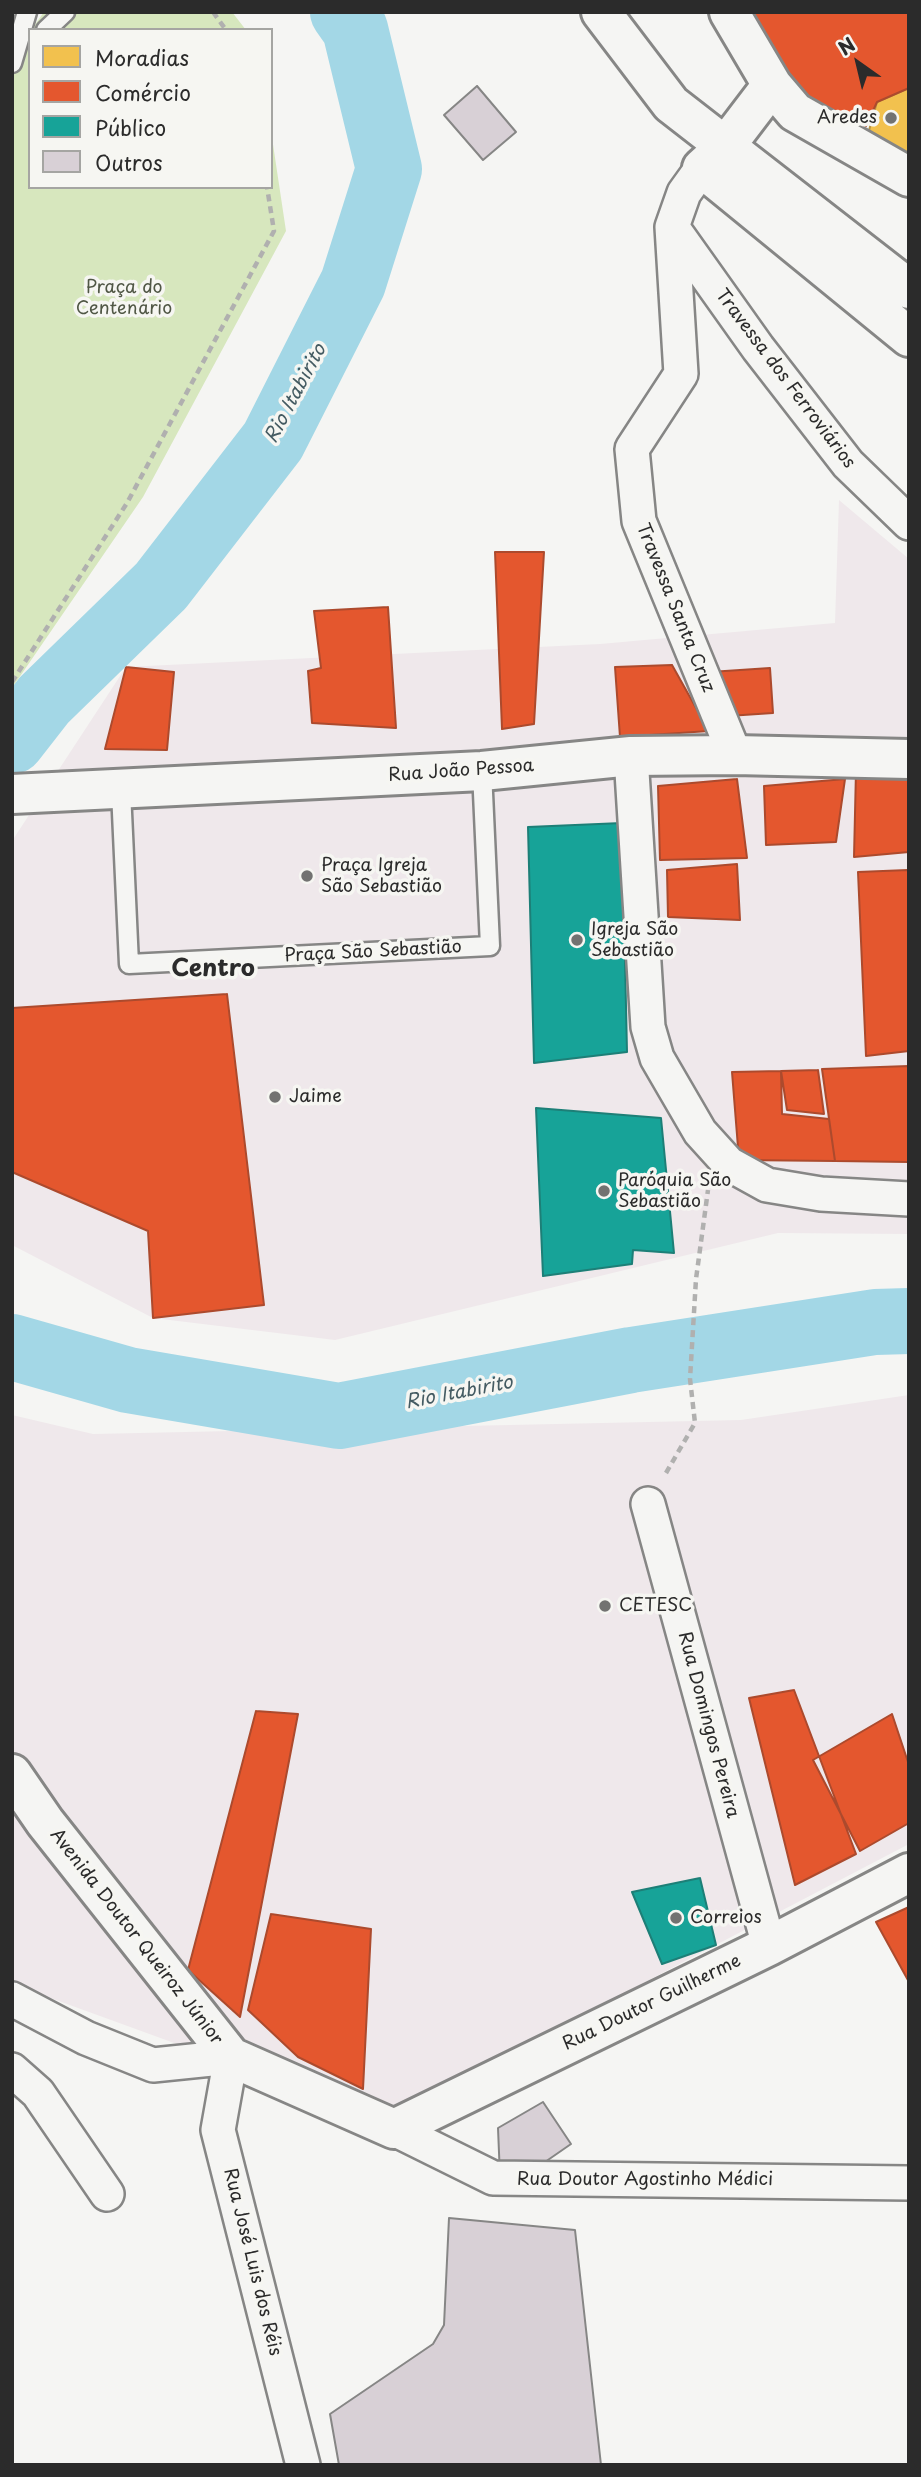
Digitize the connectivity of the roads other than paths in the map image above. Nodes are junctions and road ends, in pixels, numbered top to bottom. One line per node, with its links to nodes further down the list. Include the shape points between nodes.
1 (27, 12): 7 (lane)
2 (65, 12): 5 (lane)
3 (601, 12): 9 (main road)
4 (729, 12): 8 (main road)
5 (48, 28)
6 (28, 49): 7 (lane)
7 (12, 63)
8 (772, 85): 9 (main road, Travessa Santa Cruz); 10 (main road, via 795,112)
9 (713, 158): 11 (street, Travessa Santa Cruz, via 684,193); 12 (main road); 13 (main road)
10 (909, 177)
11 (672, 227): 14 (street, Travessa dos Ferroviários, via 825,436 875,493); 15 (street, Travessa Santa Cruz, via 681,374 632,450 639,521)
12 (909, 289)
13 (909, 337)
14 (909, 523)
15 (735, 755): 16 (main road, Rua João Pessoa); 17 (main road, Rua João Pessoa)
16 (631, 757): 18 (main road, Rua João Pessoa); 21 (street, via 648,1027 657,1058 715,1152 767,1185 821,1194)
17 (909, 759)
18 (482, 771): 19 (main road, Rua João Pessoa); 19 (lane, Praça São Sebastião, via 490,946 129,964)
19 (111, 791): 20 (main road, Rua João Pessoa)
20 (12, 794)
21 (909, 1199)
22 (648, 1504): 25 (street, Rua Domingos Pereira)
23 (12, 1774): 27 (main road, Avenida Doutor Queiroz Júnior)
24 (909, 1872): 25 (main road, Rua Doutor Guilherme)
25 (768, 1946): 29 (main road, Rua Doutor Guilherme)
26 (12, 1999): 27 (street, via 86,2038 153,2065)
27 (231, 2057): 29 (main road, Avenida Doutor Queiroz Júnior); 32 (street, Rua José Luis dos Réis, via 218,2130)
28 (12, 2070): 31 (street, via 38,2093)
29 (394, 2129): 30 (street, Rua Doutor Agostinho Médici, via 492,2178)
30 (909, 2183)
31 (107, 2194)
32 (303, 2465)

